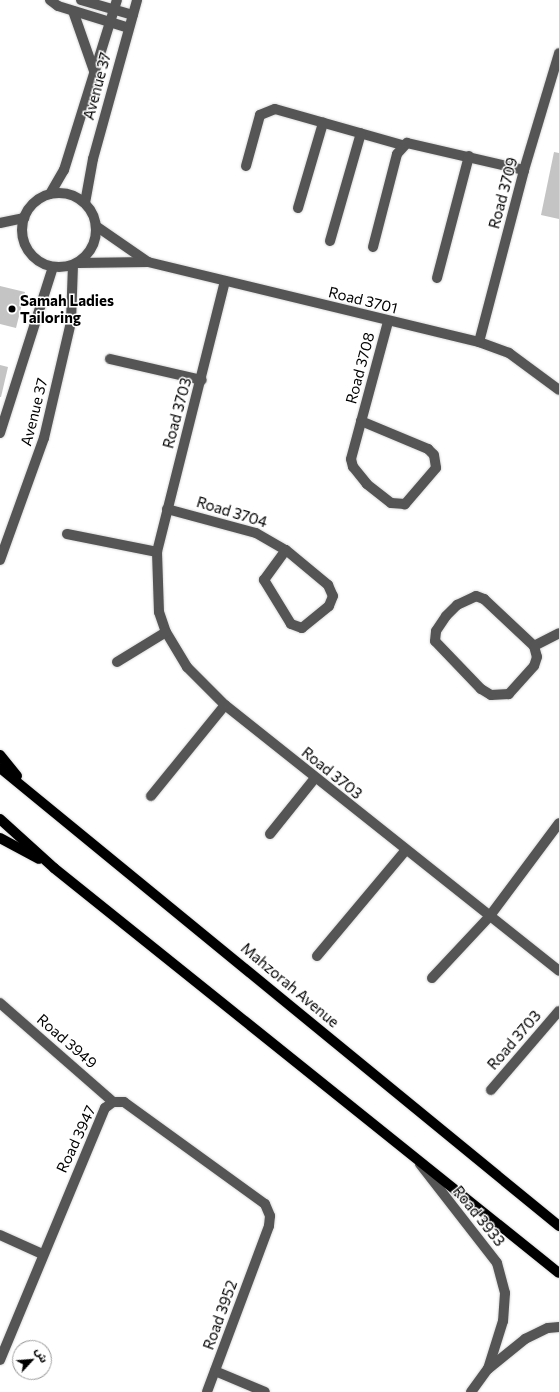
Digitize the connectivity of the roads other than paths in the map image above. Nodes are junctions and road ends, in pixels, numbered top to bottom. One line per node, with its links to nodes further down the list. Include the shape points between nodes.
1 (50, 0): 5 (street)
2 (81, 0): 4 (street)
3 (137, 0): 6 (street, Avenue 37)
4 (116, 4): 6 (street); 7 (street, Avenue 37)
5 (73, 11): 7 (street); 10 (street)
6 (133, 15): 8 (street, Avenue 37)
7 (109, 22): 8 (street); 10 (street, Avenue 37)
8 (129, 28): 18 (street, Avenue 37, via 93,159)
9 (559, 53): 16 (street, Road 3709)
10 (94, 72): 17 (street, Avenue 37, via 64,170)
11 (323, 122): 12 (street); 15 (street, via 275,109 266,111 260,115); 19 (street)
12 (361, 133): 13 (street); 23 (street)
13 (402, 145): 14 (street, via 412,142); 24 (street, via 397,154)
14 (469, 156): 16 (street); 28 (street)
15 (246, 166)
16 (524, 170): 31 (street, Road 3709)
17 (50, 194): 18 (street, via 69,194); 20 (street, via 34,202)
18 (85, 203): 22 (street)
19 (298, 208)
20 (24, 218): 21 (street); 27 (street, via 25,246 37,260)
21 (0, 224)
22 (96, 226): 25 (street, Road 3701); 26 (street, via 90,251)
23 (330, 241)
24 (373, 247)
25 (148, 262): 26 (street, Road 3701); 29 (street, Road 3701)
26 (76, 264): 27 (street); 41 (street, Avenue 37, via 71,322 44,438)
27 (53, 267): 36 (street)
28 (437, 278)
29 (225, 282): 30 (street, Road 3701); 33 (street, Road 3703)
30 (388, 322): 31 (street, Road 3701); 35 (street, Road 3708)
31 (479, 342): 34 (street, Road 3701, via 509,353)
32 (110, 359): 33 (street)
33 (202, 380): 37 (street, Road 3703)
34 (557, 386)
35 (362, 421): 35 (street, Road 3708, via 351,459 353,467 367,484 391,503 404,504 436,468 434,455 428,449)
36 (0, 433)
37 (167, 509): 39 (street, Road 3704, via 256,533); 40 (street, Road 3703)
38 (67, 534): 40 (street)
39 (286, 550): 39 (street, Road 3704, via 264,580 291,624 302,628 329,606 333,596 328,585)
40 (157, 552): 42 (street, Road 3703, via 160,612)
41 (0, 560)
42 (166, 632): 45 (street); 46 (street, Road 3703, via 187,667)
43 (559, 632): 44 (street)
44 (534, 646): 44 (street, via 537,657 534,666 509,694 499,697 481,689 441,651 435,641 436,631 457,605 476,596 484,600)
45 (118, 662)
46 (225, 705): 49 (street, Road 3703); 51 (street)
47 (0, 755): 50 (main road)
48 (0, 768): 50 (main road, Mahzorah Avenue)
49 (315, 778): 54 (street); 56 (street, Road 3703)
50 (29, 790): 67 (main road, Mahzorah Avenue)
51 (151, 796)
52 (0, 819): 57 (main road)
53 (559, 823): 58 (street)
54 (270, 834)
55 (0, 838): 57 (main road)
56 (404, 851): 58 (street, Road 3703); 59 (street)
57 (54, 868): 66 (main road)
58 (489, 917): 60 (street, Road 3703); 61 (street)
59 (317, 956)
60 (559, 971)
61 (432, 978)
62 (0, 1003): 65 (street, Road 3949)
63 (559, 1011): 64 (street, Road 3703)
64 (491, 1090)
65 (114, 1102): 69 (street, Road 3947, via 124,1102 265,1204 270,1216 269,1226); 70 (street, Road 3947, via 105,1108)
66 (415, 1158): 71 (main road); 74 (street, Road 3933, via 497,1263 505,1293 503,1321)
67 (559, 1226)
68 (0, 1236): 70 (street)
69 (260, 1247): 75 (street, Road 3952)
70 (42, 1254): 73 (street, Road 3947)
71 (559, 1273)
72 (559, 1327): 74 (street, Road 3933, via 548,1328 525,1339)
73 (0, 1360)
74 (488, 1369): 78 (street, Road 3933)
75 (215, 1371): 76 (street, Road 3952); 77 (street)
76 (206, 1392)
77 (264, 1392)
78 (471, 1392)

